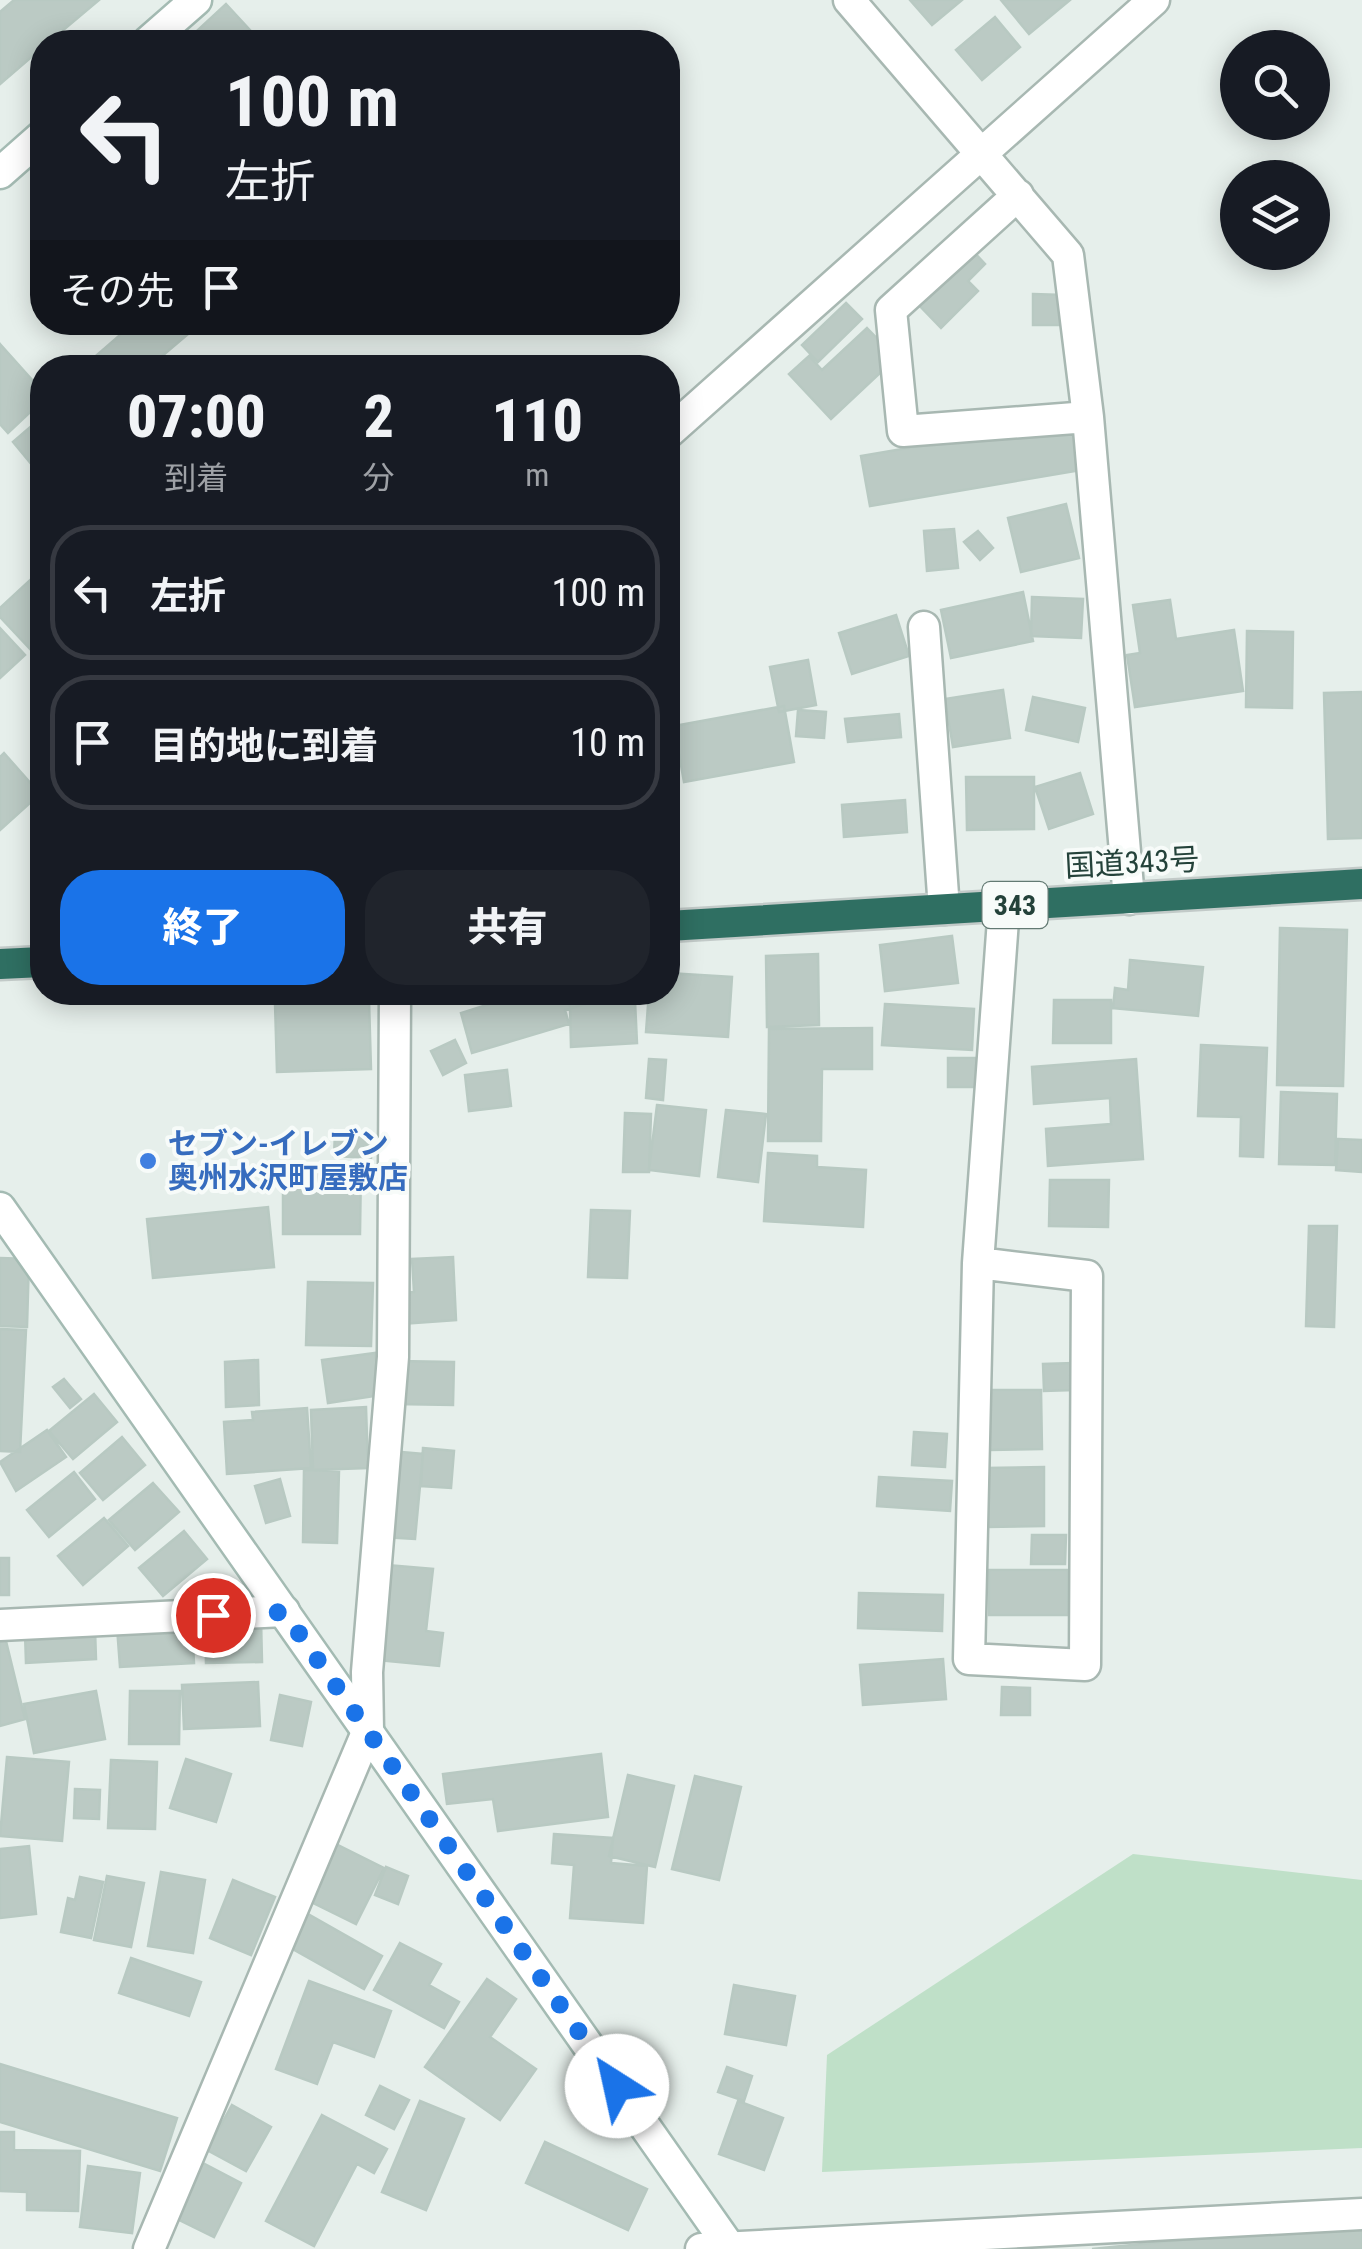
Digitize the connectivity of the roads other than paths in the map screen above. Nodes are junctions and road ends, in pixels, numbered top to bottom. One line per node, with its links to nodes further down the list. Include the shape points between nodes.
1 (196, 0): 4 (street)
2 (849, 0): 6 (street)
3 (1143, 4): 6 (street)
4 (162, 30)
5 (30, 143): 7 (street)
6 (984, 152): 8 (street); 10 (street)
7 (5, 158)
8 (1011, 186): 9 (street, via 1068,255); 9 (street, via 892,310 903,431)
9 (1088, 418): 13 (street)
10 (680, 422)
11 (924, 627): 15 (street)
12 (1362, 884): 13 (highway, 国道343号 / 343)
13 (1128, 899): 14 (highway, 国道343号 / 343)
14 (1004, 906): 15 (highway, 国道343号 / 343); 21 (street)
15 (944, 910): 16 (highway, 国道343号 / 343)
16 (680, 925)
17 (30, 963): 18 (highway)
18 (0, 964)
19 (395, 1005): 24 (street, via 393,1358)
20 (0, 1208): 22 (street)
21 (978, 1263): 21 (street, via 968,1659 1086,1665 1087,1276)
22 (284, 1612): 23 (street); 24 (street)
23 (0, 1626)
24 (368, 1730): 26 (street); 27 (street)
25 (1362, 2214): 26 (street)
26 (721, 2248)
27 (149, 2249)

